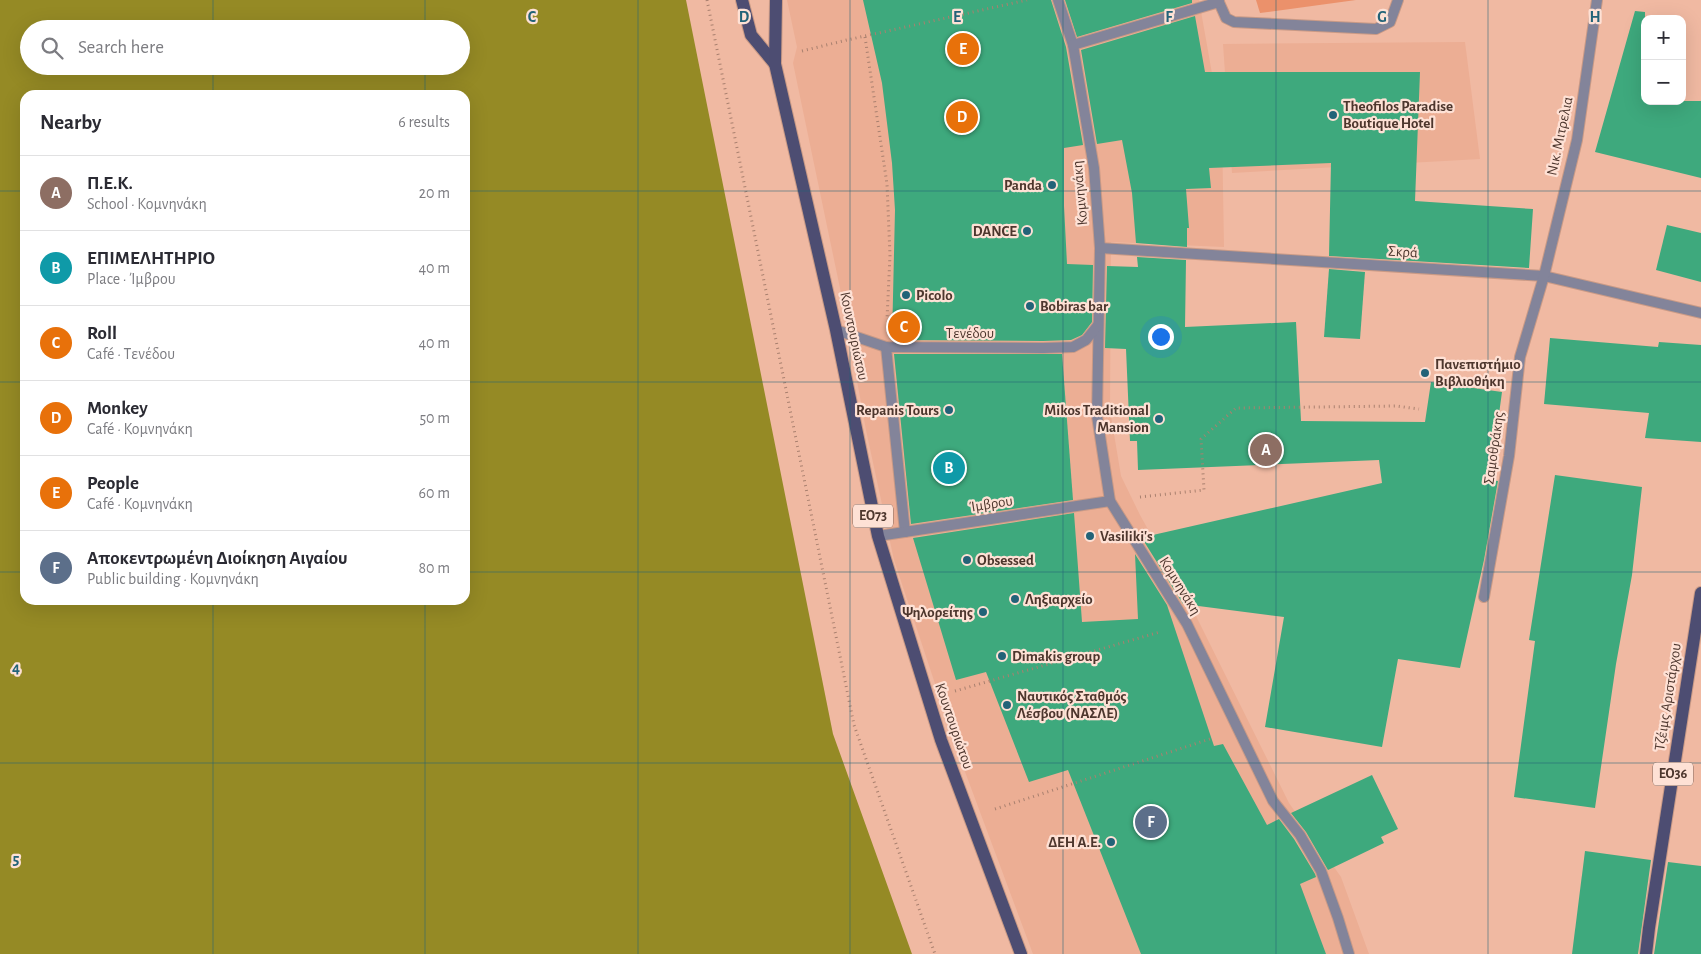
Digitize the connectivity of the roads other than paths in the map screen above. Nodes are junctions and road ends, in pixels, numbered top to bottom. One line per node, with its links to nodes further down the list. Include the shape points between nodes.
1 (742, 0): 8 (main road, Κουντουριώτου / ΕΟ73, via 751,35)
2 (776, 0): 8 (main road, Κουντουριώτου / ΕΟ73)
3 (1058, 0): 7 (street, Κομνηνάκη)
4 (1398, 0): 6 (street, via 1390,22 1376,29 1234,22 1226,18)
5 (1596, 0): 10 (street, Νικ. Μιτρελια, via 1576,140)
6 (1219, 1): 7 (street)
7 (1073, 45): 9 (street, Κομνηνάκη, via 1094,168)
8 (775, 64): 13 (main road, Κουντουριώτου / ΕΟ73)
9 (1100, 248): 10 (street, Σκρά); 12 (street, Κομνηνάκη)
10 (1544, 276): 11 (street, Σκρά); 19 (street, Σαμοθράκης, via 1520,357 1509,456)
11 (1701, 313)
12 (1098, 324): 14 (street, Τενέδου, via 1086,340 1073,347); 15 (street, Κομνηνάκη, via 1097,416)
13 (836, 330): 14 (street, Τενέδου); 17 (main road, Κουντουριώτου / ΕΟ73)
14 (886, 347): 16 (street)
15 (1110, 500): 16 (street, Ίμβρου); 21 (street, Κομνηνάκη, via 1187,624 1273,801 1300,835 1321,871)
16 (905, 532): 17 (street, Ίμβρου)
17 (878, 536): 20 (main road, Κουντουριώτου / ΕΟ73, via 941,740)
18 (1701, 593): 22 (main road, Τζέιμς Αριστάρχου / ΕΟ36)
19 (1484, 597)
20 (1021, 954)
21 (1349, 954)
22 (1646, 954)

